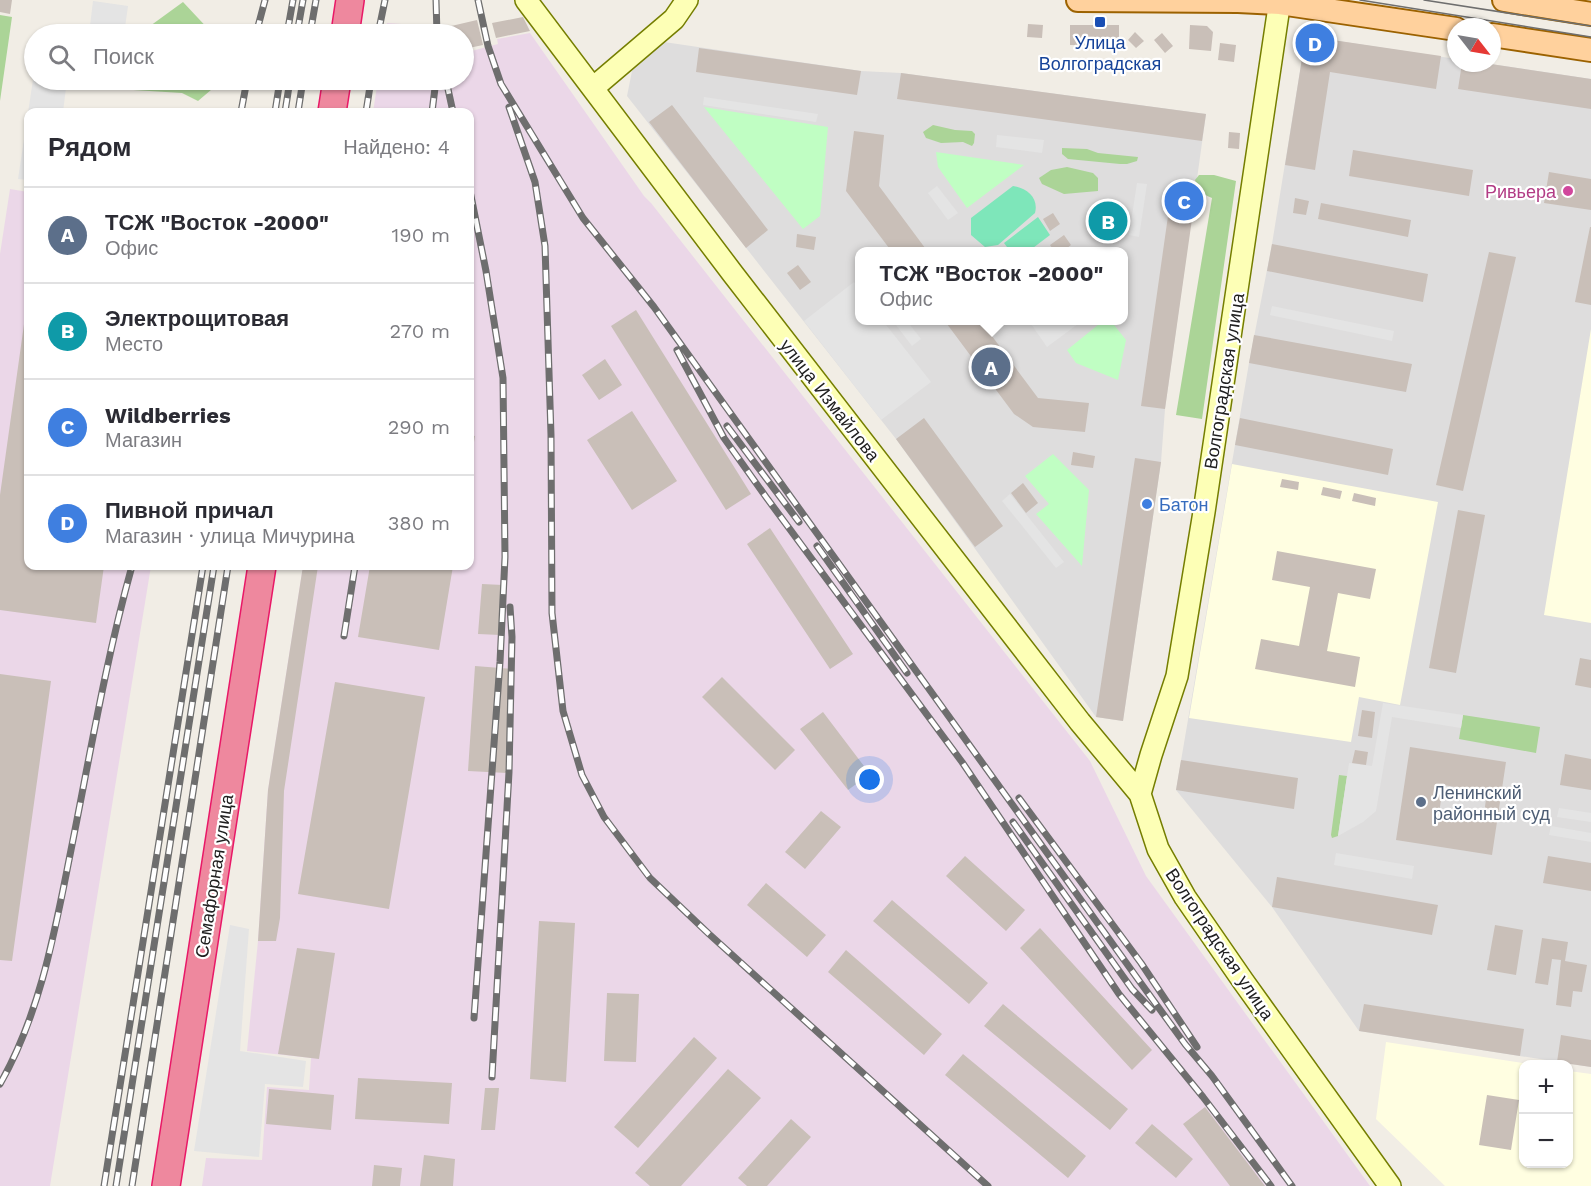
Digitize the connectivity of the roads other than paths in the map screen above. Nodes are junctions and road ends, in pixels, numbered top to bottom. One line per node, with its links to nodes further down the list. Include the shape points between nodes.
1 (350, 0): 8 (highway)
2 (526, 0): 12 (main road, улица Измайлова)
3 (687, 0): 12 (main road, via 674,19)
4 (1078, 0): 6 (main road)
5 (1504, 0): 7 (main road)
6 (1280, 1): 9 (main road); 16 (main road, Волгоградская улица, via 1177,676)
7 (1591, 14)
8 (346, 24)
9 (1447, 28)
10 (1501, 36): 11 (main road)
11 (1591, 50)
12 (593, 88): 16 (main road, улица Измайлова, via 1080,722)
13 (335, 90): 14 (highway)
14 (333, 108)
15 (261, 570): 17 (highway, Семафорная улица)
16 (1140, 794): 18 (main road, Волгоградская улица, via 1158,849 1185,897)
17 (166, 1186)
18 (1390, 1186)

